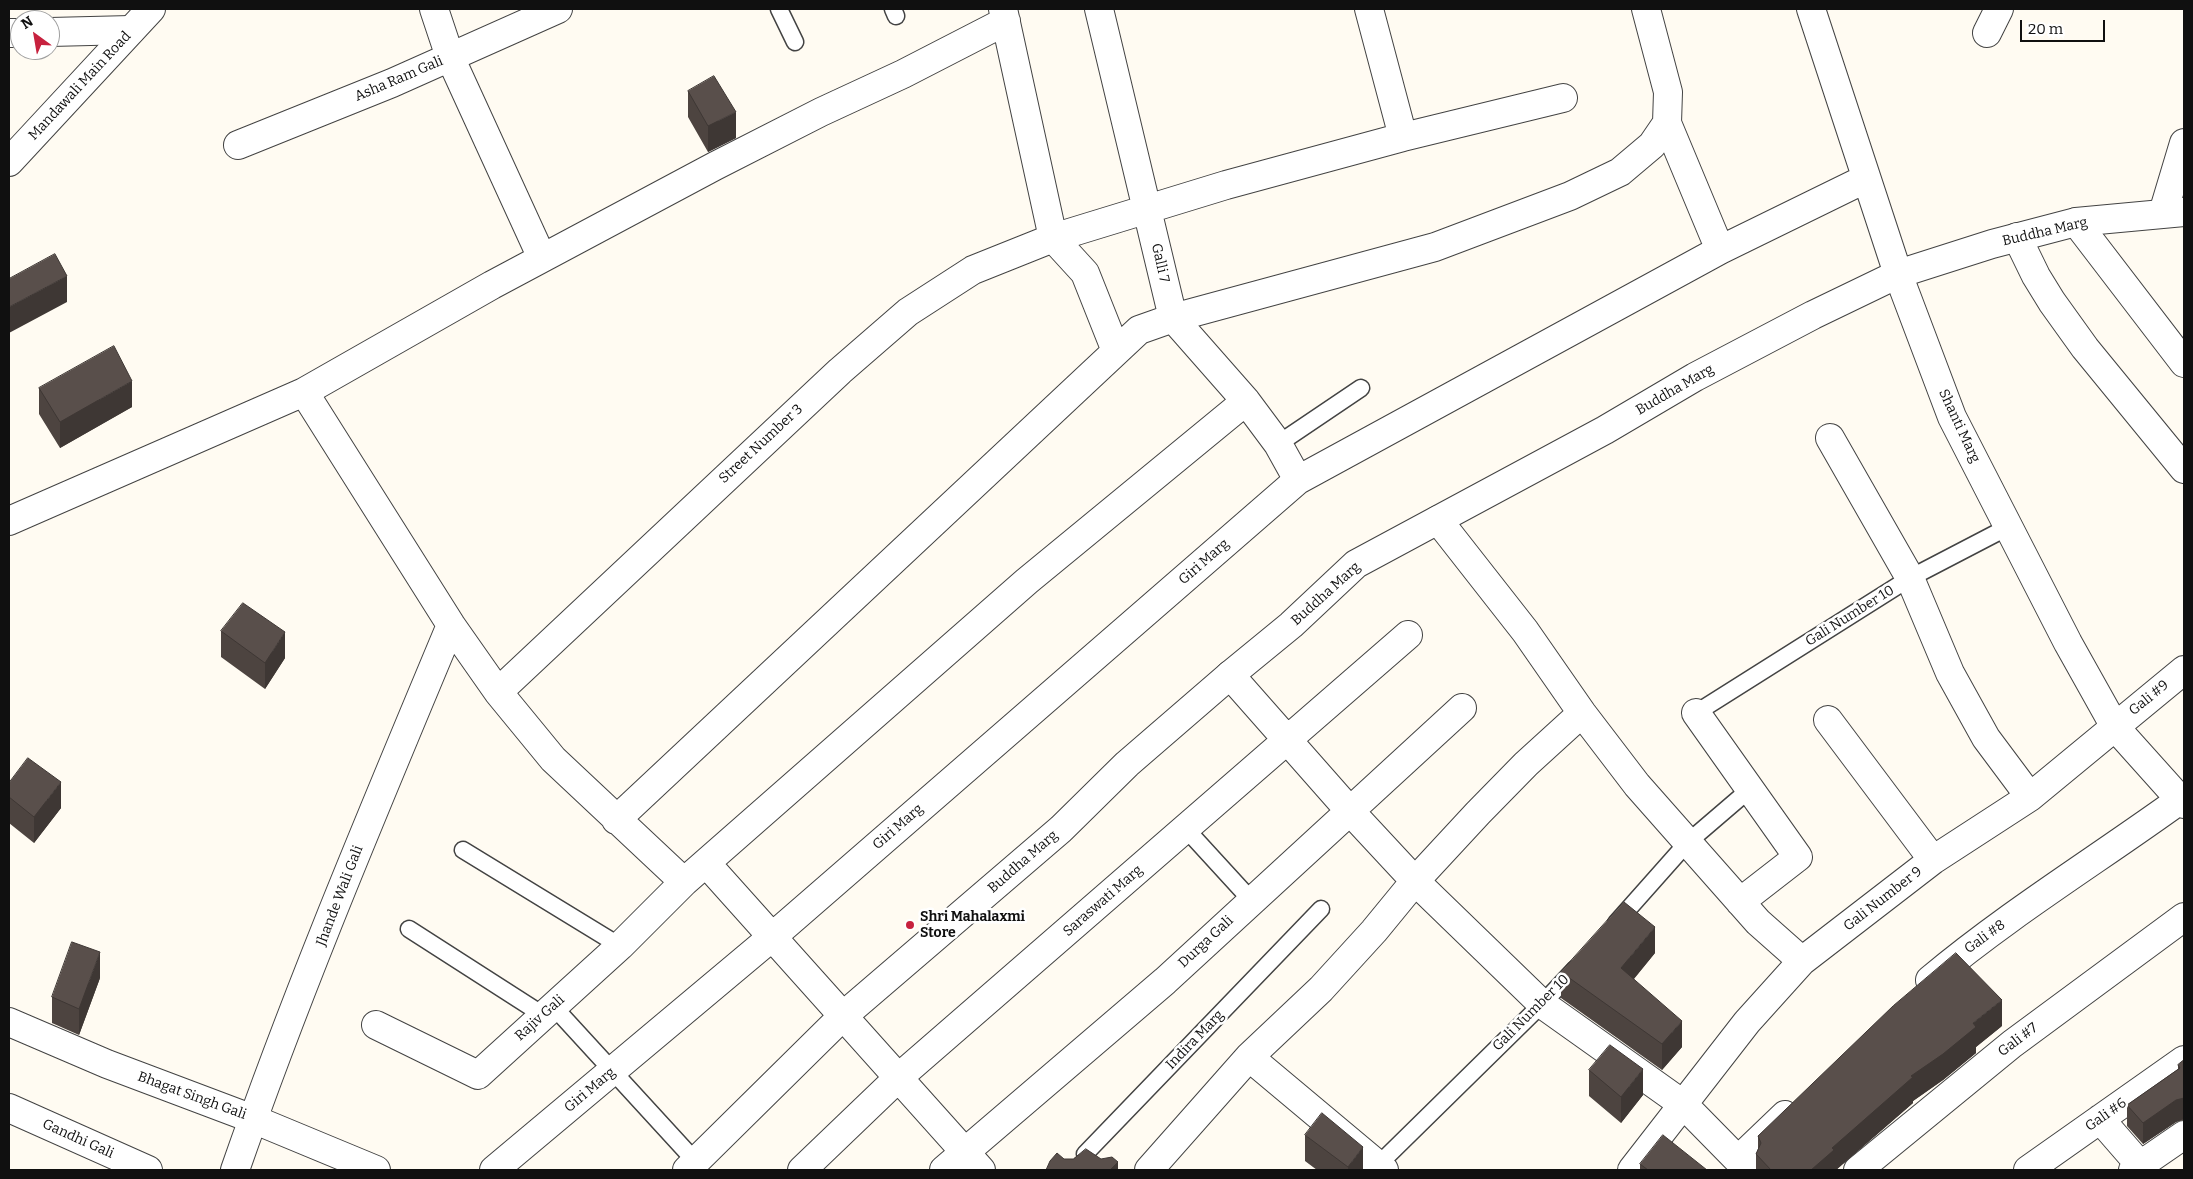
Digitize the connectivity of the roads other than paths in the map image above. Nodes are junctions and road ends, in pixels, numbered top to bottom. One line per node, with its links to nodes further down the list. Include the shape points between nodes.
1 (150, 9): 11 (street, Mandawali Main Road)
2 (434, 9): 15 (street)
3 (558, 9): 15 (street, Asha Ram Gali)
4 (779, 9): 14 (lane)
5 (1099, 9): 23 (street, Galli 7)
6 (1369, 9): 18 (street)
7 (1646, 9): 17 (street, via 1668,92)
8 (1811, 9): 22 (street, Shanti Marg)
9 (2000, 9): 13 (street)
10 (1005, 15): 27 (street); 29 (street, via 903,74 812,116)
11 (131, 30): 12 (street); 21 (street, Mandawali Main Road)
12 (60, 32)
13 (1987, 33)
14 (795, 42)
15 (450, 57): 20 (street, Asha Ram Gali); 29 (street)
16 (1563, 98): 18 (street, Street Number 3)
17 (1667, 123): 28 (street); 31 (street, via 1652,144 1620,172 1570,196 1434,247)
18 (1404, 137): 23 (street, Street Number 3)
19 (2184, 143): 24 (street)
20 (238, 146)
21 (9, 162)
22 (1865, 179): 28 (street, Giri Marg); 30 (street, Shanti Marg)
23 (1147, 209): 27 (street, Street Number 3); 31 (street, Galli 7)
24 (2173, 213): 25 (street, Buddha Marg)
25 (2076, 222): 26 (street, Buddha Marg); 33 (street)
26 (2018, 237): 30 (street, Buddha Marg); 39 (street, via 2052,302 2085,348)
27 (1053, 238): 32 (street, via 1085,273); 49 (street, Street Number 3, via 973,270 908,312 840,371)
28 (1720, 250): 40 (street, Giri Marg)
29 (542, 258): 35 (street)
30 (1898, 274): 41 (street, Buddha Marg, via 1796,324); 43 (street, Shanti Marg, via 1952,417)
31 (1173, 318): 32 (street, via 1139,330); 36 (street, Galli 7)
32 (1116, 351): 60 (street)
33 (2184, 363)
34 (1361, 388): 38 (lane)
35 (304, 392): 42 (street); 45 (street)
36 (1246, 401): 38 (street, Galli 7); 65 (street, Rajiv Gali, via 1027,581)
37 (1830, 438): 44 (street)
38 (1278, 444): 40 (street, Galli 7)
39 (2184, 469)
40 (1298, 480): 73 (street, Giri Marg)
41 (1438, 520): 48 (street, Buddha Marg, via 1356,564 1291,625); 51 (street, via 1525,631)
42 (9, 521)
43 (2008, 527): 44 (lane, Gali Number 10); 54 (street, Shanti Marg)
44 (1910, 578): 52 (lane, Gali Number 10); 57 (street, via 1950,673 1986,738)
45 (451, 625): 49 (street); 91 (street, Jhande Wali Gali, via 365,832)
46 (1408, 635): 55 (street, Saraswati Marg)
47 (2184, 670): 54 (street, Gali #9)
48 (1230, 675): 55 (street); 81 (street, Buddha Marg, via 1127,764 1061,829)
49 (498, 692): 60 (street, via 553,759)
50 (1462, 708): 59 (street, Durga Gali)
51 (1582, 713): 62 (street); 66 (street, via 1526,764)
52 (1696, 713): 56 (street)
53 (1828, 720): 64 (street)
54 (2115, 727): 57 (street, Gali Number 9); 58 (street, Shanti Marg)
55 (1287, 741): 59 (street); 61 (street, Saraswati Marg)
56 (1750, 789): 62 (lane); 69 (street, via 1798,857)
57 (2030, 797): 64 (street, Gali Number 9)
58 (2183, 800): 78 (street, Gali #8, via 1961,954)
59 (1349, 810): 66 (street); 68 (street, Durga Gali)
60 (616, 820): 67 (street)
61 (1186, 829): 68 (lane); 87 (street, Saraswati Marg)
62 (1687, 843): 69 (street); 74 (lane)
63 (463, 850): 75 (lane)
64 (1933, 860): 77 (street, Gali Number 9)
65 (706, 863): 67 (street, Rajiv Gali); 73 (street)
66 (1415, 881): 79 (street); 84 (street, via 1321,988)
67 (684, 882): 75 (street, Rajiv Gali)
68 (1251, 900): 94 (street, Durga Gali)
69 (1740, 902): 77 (street)
70 (1321, 909): 95 (lane, Indira Marg)
71 (2184, 917): 108 (street, Gali #7, via 2012,1044)
72 (409, 929): 80 (lane)
73 (772, 937): 81 (street); 86 (street, Giri Marg)
74 (1603, 937)
75 (620, 946): 80 (street, Rajiv Gali)
76 (1584, 958): 79 (lane, Gali Number 10)
77 (1802, 961): 89 (street, Gali Number 9, via 1747,1022)
78 (1911, 996)
79 (1542, 1004): 89 (street); 98 (lane, Gali Number 10)
80 (548, 1010): 83 (street, Rajiv Gali, via 478,1075); 86 (lane)
81 (842, 1016): 87 (street); 97 (street, Buddha Marg)
82 (9, 1022): 91 (street, Bhagat Singh Gali, via 107,1064)
83 (376, 1025)
84 (1249, 1057): 98 (street); 106 (street)
85 (2184, 1060): 92 (street, Gali #6)
86 (613, 1071): 97 (lane); 103 (street, Giri Marg)
87 (898, 1078): 94 (street); 104 (street, Saraswati Marg)
88 (1800, 1100): 96 (street)
89 (1684, 1105): 96 (street); 107 (street, Gali Number 9)
90 (9, 1108): 100 (street, Gandhi Gali)
91 (253, 1119): 101 (street, Jhande Wali Gali); 102 (street, Bhagat Singh Gali)
92 (2100, 1119): 99 (street); 109 (street, Gali #6)
93 (2184, 1135): 99 (street)
94 (973, 1161): 105 (street, Durga Gali)
95 (1086, 1165)
96 (1742, 1165)
97 (692, 1166)
98 (1378, 1168)
99 (2136, 1168)
100 (148, 1170)
101 (235, 1170)
102 (376, 1170)
103 (494, 1170)
104 (802, 1170)
105 (944, 1170)
106 (1149, 1170)
107 (1632, 1170)
108 (1858, 1170)
109 (2028, 1170)

